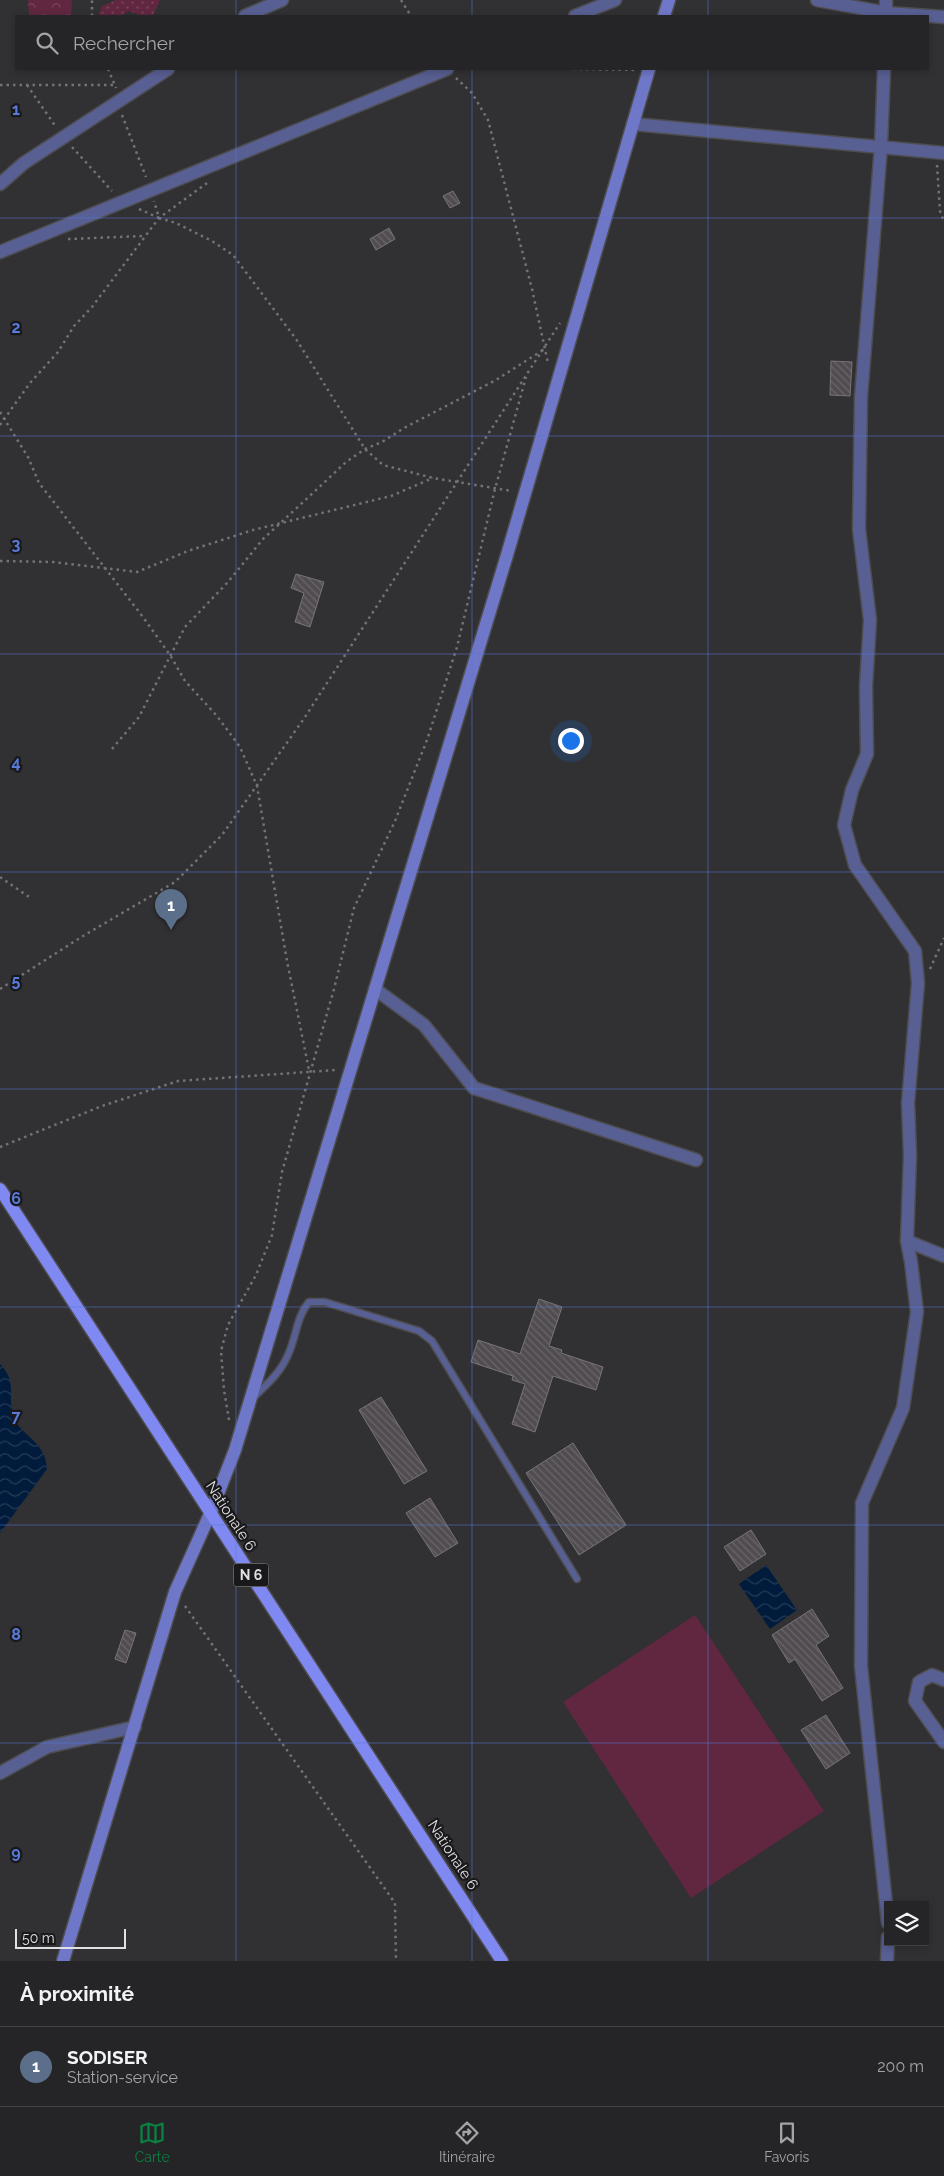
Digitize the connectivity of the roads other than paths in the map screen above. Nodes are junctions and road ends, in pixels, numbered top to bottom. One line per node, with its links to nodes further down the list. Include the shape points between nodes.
1 (282, 0): 6 (street)
2 (615, 0): 7 (street)
3 (669, 0): 8 (main road)
4 (818, 0): 5 (street)
5 (887, 10): 9 (street)
6 (247, 15)
7 (577, 15)
8 (664, 15)
9 (928, 15)
10 (929, 15): 11 (street)
11 (944, 17)
12 (166, 70): 19 (street, via 24,163)
13 (445, 70): 20 (street)
14 (649, 70): 16 (main road)
15 (884, 70): 17 (street)
16 (633, 124): 17 (street); 21 (main road)
17 (881, 146): 18 (street); 24 (street, via 861,396 859,529 870,620 866,686 867,754 852,790 844,825 855,865 915,951 918,983 908,1103)
18 (940, 153)
19 (0, 184)
20 (0, 252)
21 (375, 989): 22 (street, via 424,1025 474,1088); 26 (main road)
22 (696, 1160)
23 (0, 1189): 27 (main road, Nationale 6 / N 6)
24 (907, 1241): 25 (street); 33 (street, via 917,1312 903,1408 862,1503 861,1666)
25 (944, 1256)
26 (249, 1401): 27 (main road, via 235,1450); 28 (lane, via 276,1374 287,1357 303,1308 309,1302 325,1302 419,1331 432,1341)
27 (210, 1514): 30 (main road, via 175,1592); 36 (main road, Nationale 6 / N 6)
28 (577, 1579)
29 (944, 1680): 31 (street, via 932,1675 919,1682 915,1701)
30 (135, 1727): 32 (street, via 47,1747); 35 (main road)
31 (944, 1742)
32 (0, 1773)
33 (886, 1901)
34 (888, 1946): 37 (street)
35 (63, 1961)
36 (502, 1961)
37 (887, 1961)

